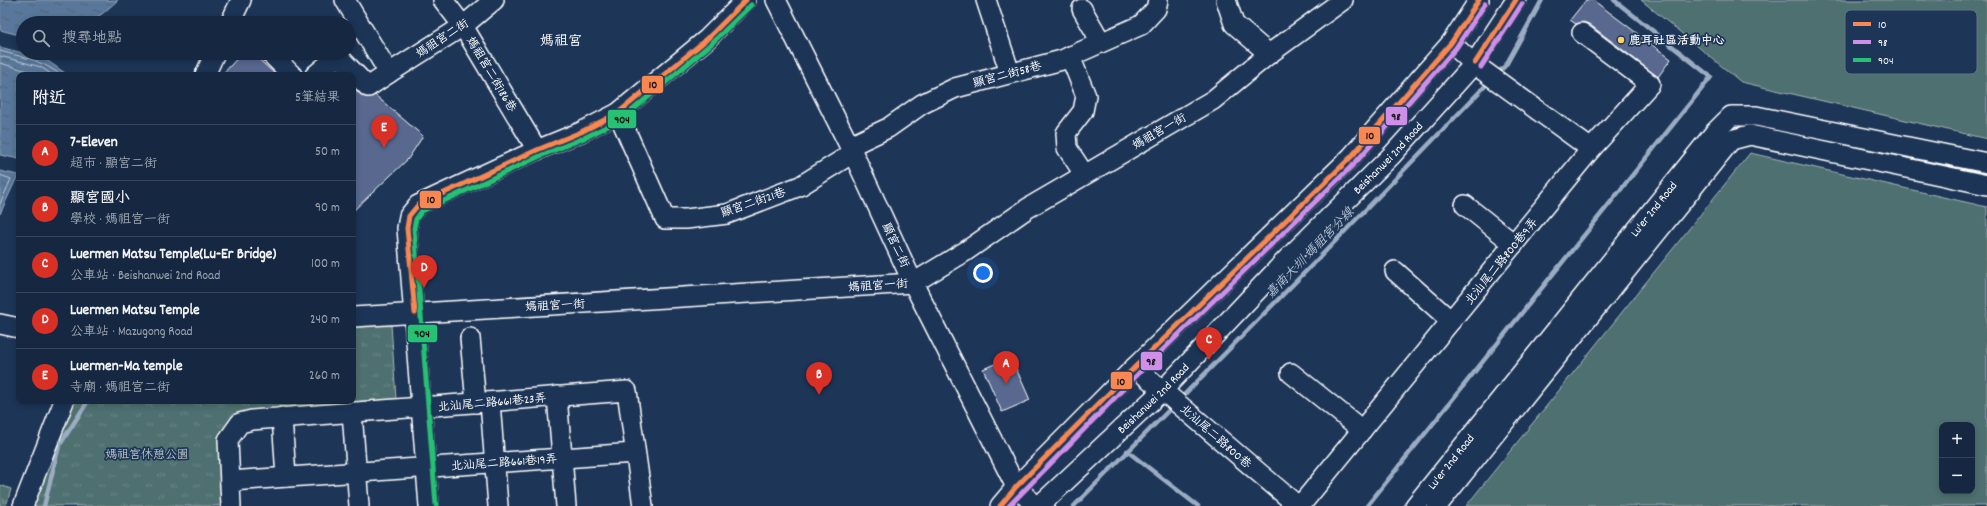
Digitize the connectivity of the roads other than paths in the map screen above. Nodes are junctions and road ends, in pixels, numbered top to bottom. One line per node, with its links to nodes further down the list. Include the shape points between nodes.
1 (241, 0): 14 (street)
2 (345, 0): 15 (street)
3 (444, 0): 17 (street, 媽祖宮二街186巷)
4 (494, 0): 17 (street, 媽祖宮二街)
5 (746, 0): 35 (street, via 707,39)
6 (776, 0): 38 (street, 顯宮二街)
7 (986, 0): 33 (street)
8 (1158, 0): 19 (street, 顯宮二街58巷, via 1156,9 1141,25)
9 (1226, 0): 21 (street, via 1234,24)
10 (1343, 0): 21 (street, 媽祖宮一街)
11 (1479, 0): 20 (street)
12 (1516, 0): 27 (street, Beishanwei 2nd Road)
13 (1082, 9): 19 (street)
14 (236, 16)
15 (355, 16)
16 (356, 18): 32 (street)
17 (464, 26): 32 (street, 媽祖宮二街); 37 (street, 媽祖宮二街186巷)
18 (1582, 33): 36 (street, 北汕尾二路800巷9弄, via 1650,84)
19 (1101, 42): 22 (street, 顯宮二街58巷)
20 (1451, 43): 27 (street); 52 (street, via 1351,157)
21 (1270, 54): 40 (street, 媽祖宮一街, via 1213,100)
22 (1070, 56): 33 (street, 顯宮二街58巷); 40 (street, via 1086,96 1083,111 1066,133 1067,148)
23 (212, 60): 28 (street)
24 (277, 60): 29 (street)
25 (333, 60): 30 (street, 媽祖宮二街)
26 (342, 60): 31 (street, 媽祖宮二街)
27 (1474, 64): 36 (street); 54 (street, Beishanwei 2nd Road, via 1392,155 1285,261)
28 (206, 72)
29 (289, 72)
30 (319, 72)
31 (353, 72)
32 (389, 73): 34 (street, 媽祖宮二街, via 368,88)
33 (1010, 73): 38 (street, 顯宮二街58巷, via 955,88 922,104)
34 (356, 75)
35 (618, 113): 37 (street); 38 (street, 顯宮二街21巷, via 665,219 727,214 800,186)
36 (1591, 149): 43 (street, 北汕尾二路800巷9弄)
37 (537, 150): 46 (street, via 418,205 409,216 407,228)
38 (851, 150): 45 (street, 顯宮二街)
39 (1987, 163): 81 (street, Lu'er 2nd Road, via 1756,116 1731,116 1710,138)
40 (1084, 174): 45 (street, 媽祖宮一街)
41 (1987, 185): 82 (street, Lu'er 2nd Road, via 1750,135 1731,140)
42 (1465, 205): 43 (street)
43 (1514, 244): 48 (street, 北汕尾二路800巷9弄)
44 (1395, 271): 48 (street)
45 (913, 283): 46 (street, 媽祖宮一街); 69 (street, 顯宮二街)
46 (415, 313): 47 (street, 媽祖宮一街); 58 (street)
47 (356, 317)
48 (1452, 322): 61 (street, 北汕尾二路800巷9弄)
49 (0, 324): 50 (street)
50 (16, 327)
51 (470, 338): 56 (street)
52 (1135, 367): 54 (street, 北汕尾二路800巷); 69 (street)
53 (1291, 373): 61 (street)
54 (1163, 390): 79 (street, Beishanwei 2nd Road); 80 (street, 北汕尾二路800巷)
55 (557, 396): 56 (street, 北汕尾二路661巷23弄); 62 (street, 北汕尾二路661巷23弄, via 627,391); 63 (street)
56 (483, 402): 58 (street, 北汕尾二路661巷23弄); 64 (street)
57 (63, 404): 70 (street)
58 (423, 408): 59 (street, 北汕尾二路661巷23弄); 65 (street)
59 (352, 412): 60 (street, 北汕尾二路661巷23弄); 66 (street)
60 (282, 417): 67 (street); 68 (street, 北汕尾二路661巷23弄, via 240,422 228,440)
61 (1362, 430): 80 (street, 北汕尾二路800巷9弄)
62 (635, 453): 63 (street, 北汕尾二路661巷19弄); 76 (street, 北汕尾二路661巷23弄)
63 (562, 458): 64 (street, 北汕尾二路661巷19弄); 75 (street)
64 (495, 463): 65 (street, 北汕尾二路661巷19弄); 74 (street)
65 (426, 468): 66 (street, 北汕尾二路661巷19弄); 73 (street)
66 (357, 472): 67 (street, 北汕尾二路661巷19弄); 72 (street)
67 (286, 477): 68 (street, 北汕尾二路661巷19弄)
68 (230, 481): 71 (street)
69 (1016, 487): 77 (street); 78 (street, 顯宮二街)
70 (23, 506)
71 (231, 506)
72 (359, 506)
73 (429, 506)
74 (498, 506)
75 (566, 506)
76 (643, 506)
77 (1000, 506)
78 (1036, 506)
79 (1039, 506)
80 (1299, 506)
81 (1415, 506)
82 (1437, 506)

